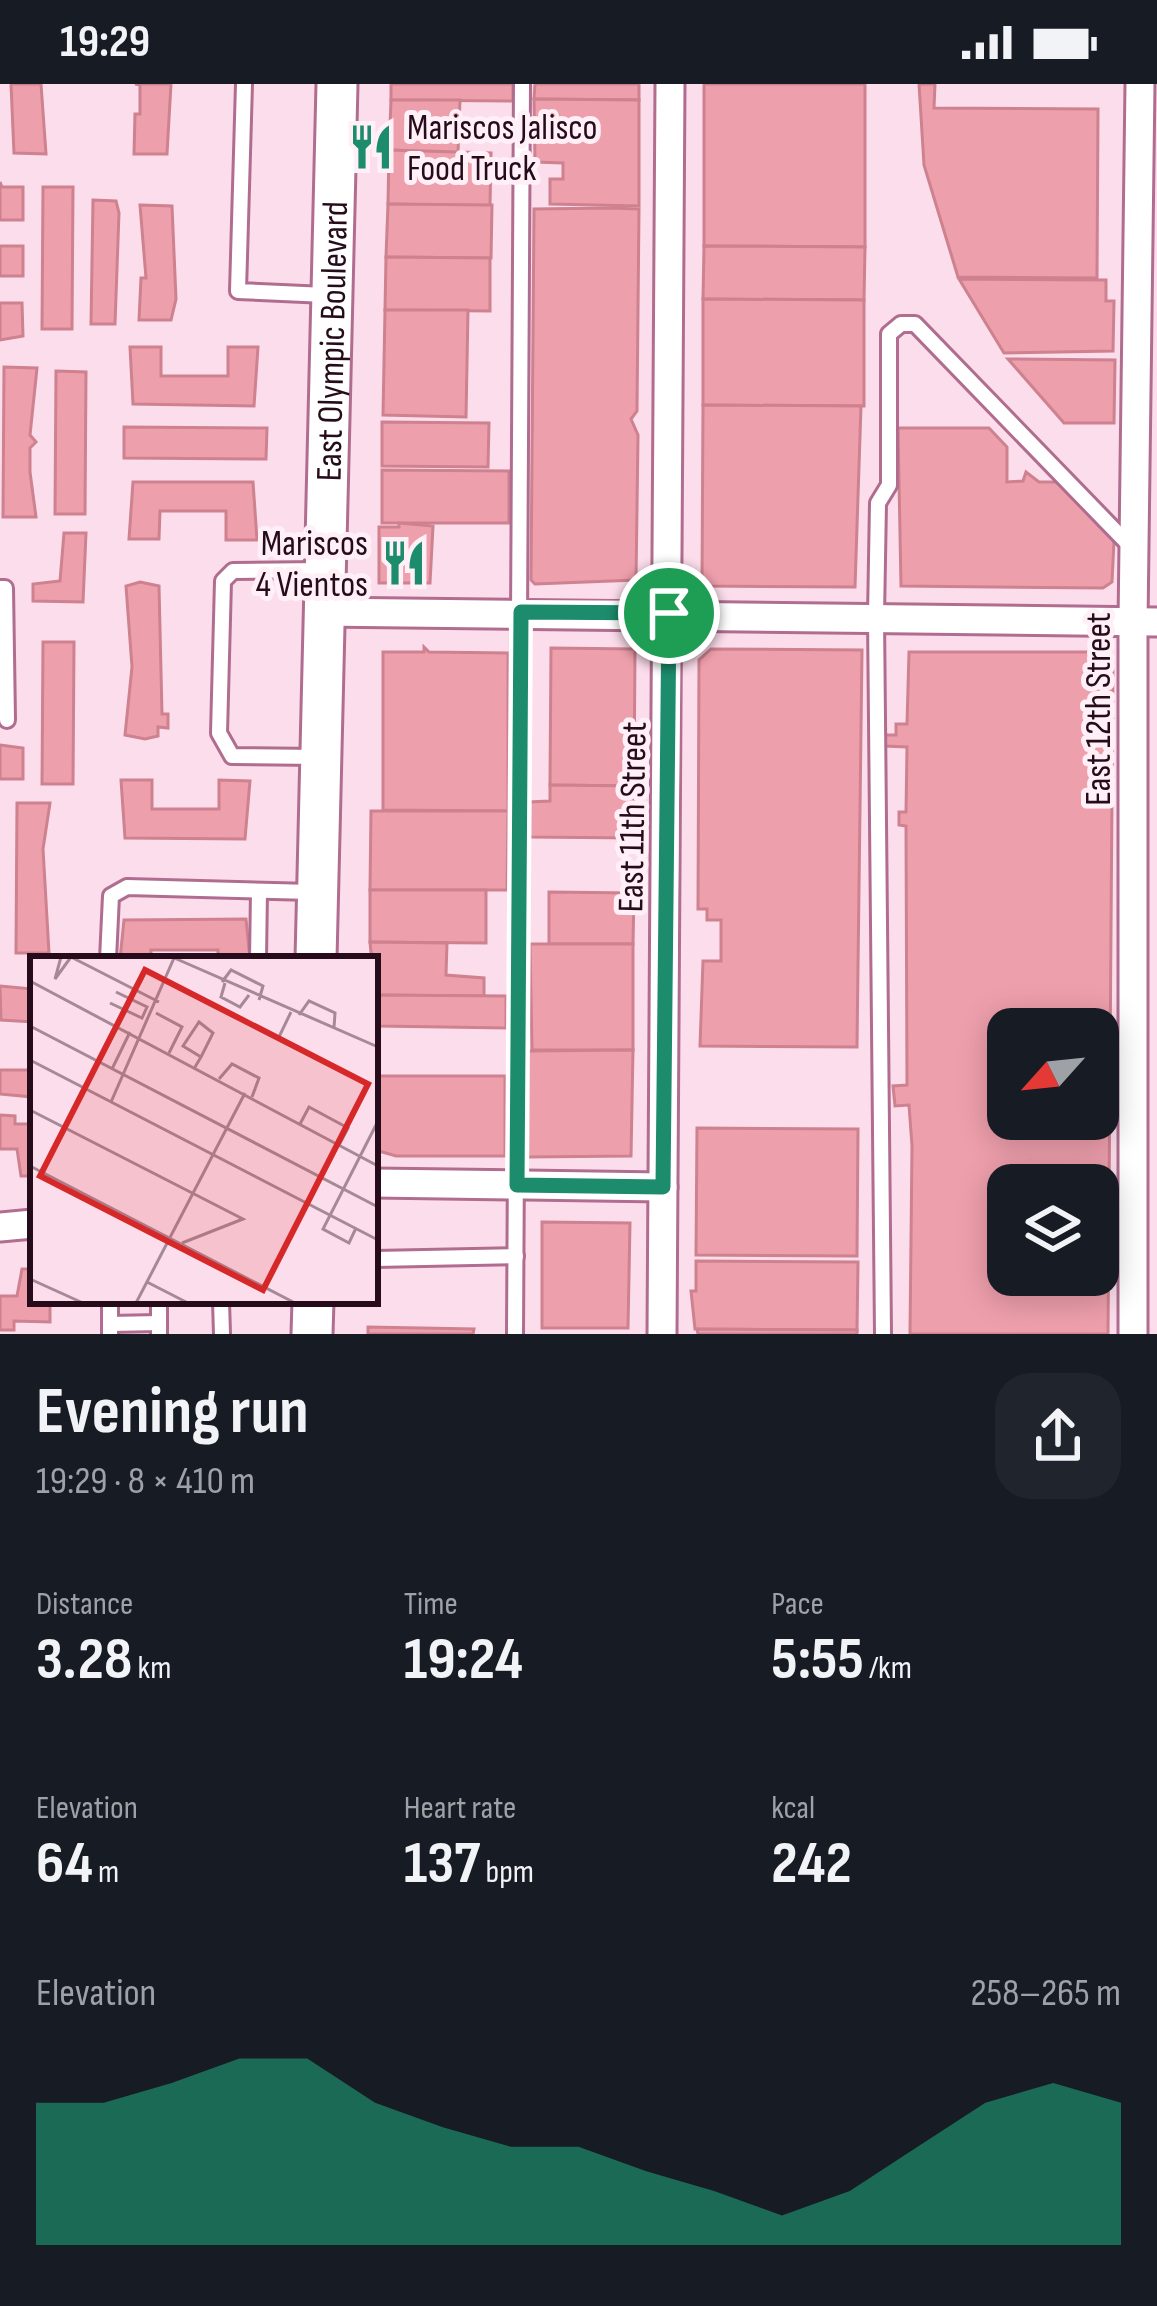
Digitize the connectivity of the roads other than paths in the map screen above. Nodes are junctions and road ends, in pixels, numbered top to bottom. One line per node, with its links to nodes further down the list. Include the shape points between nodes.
1 (244, 84): 6 (lane, via 238,291)
2 (338, 84): 6 (main road, East Olympic Boulevard)
3 (522, 84): 11 (lane)
4 (670, 84): 12 (street, East 11th Street)
5 (1140, 84): 7 (street, East 12th Street)
6 (332, 295): 8 (main road, East Olympic Boulevard)
7 (1134, 550): 13 (lane, via 915,324 901,324 889,334 889,485 878,503); 14 (street, East 12th Street)
8 (323, 570): 10 (main road, East Olympic Boulevard); 16 (lane, via 233,571 223,581 219,733 232,755)
9 (0, 588): 15 (lane)
10 (321, 612): 11 (street); 16 (main road, East Olympic Boulevard)
11 (521, 612): 12 (street); 23 (lane)
12 (669, 613): 13 (street); 24 (street, East 11th Street)
13 (876, 617): 14 (street); 37 (lane)
14 (1145, 622): 38 (street, East 12th Street)
15 (7, 720)
16 (319, 757): 18 (main road, East Olympic Boulevard)
17 (259, 891): 18 (lane); 19 (lane, via 127,887 111,896); 20 (lane)
18 (317, 892): 21 (main road, East Olympic Boulevard)
19 (108, 956)
20 (258, 956)
21 (316, 956)
22 (378, 1184): 23 (street)
23 (517, 1185): 24 (street); 27 (lane)
24 (663, 1187): 36 (street, East 11th Street)
25 (30, 1224): 26 (street)
26 (0, 1227)
27 (516, 1256): 28 (lane); 35 (lane)
28 (378, 1259)
29 (221, 1304): 33 (lane)
30 (313, 1304): 34 (main road)
31 (110, 1329): 32 (lane)
32 (159, 1329)
33 (222, 1334)
34 (312, 1334)
35 (515, 1334)
36 (662, 1334)
37 (883, 1334)
38 (1132, 1334)

